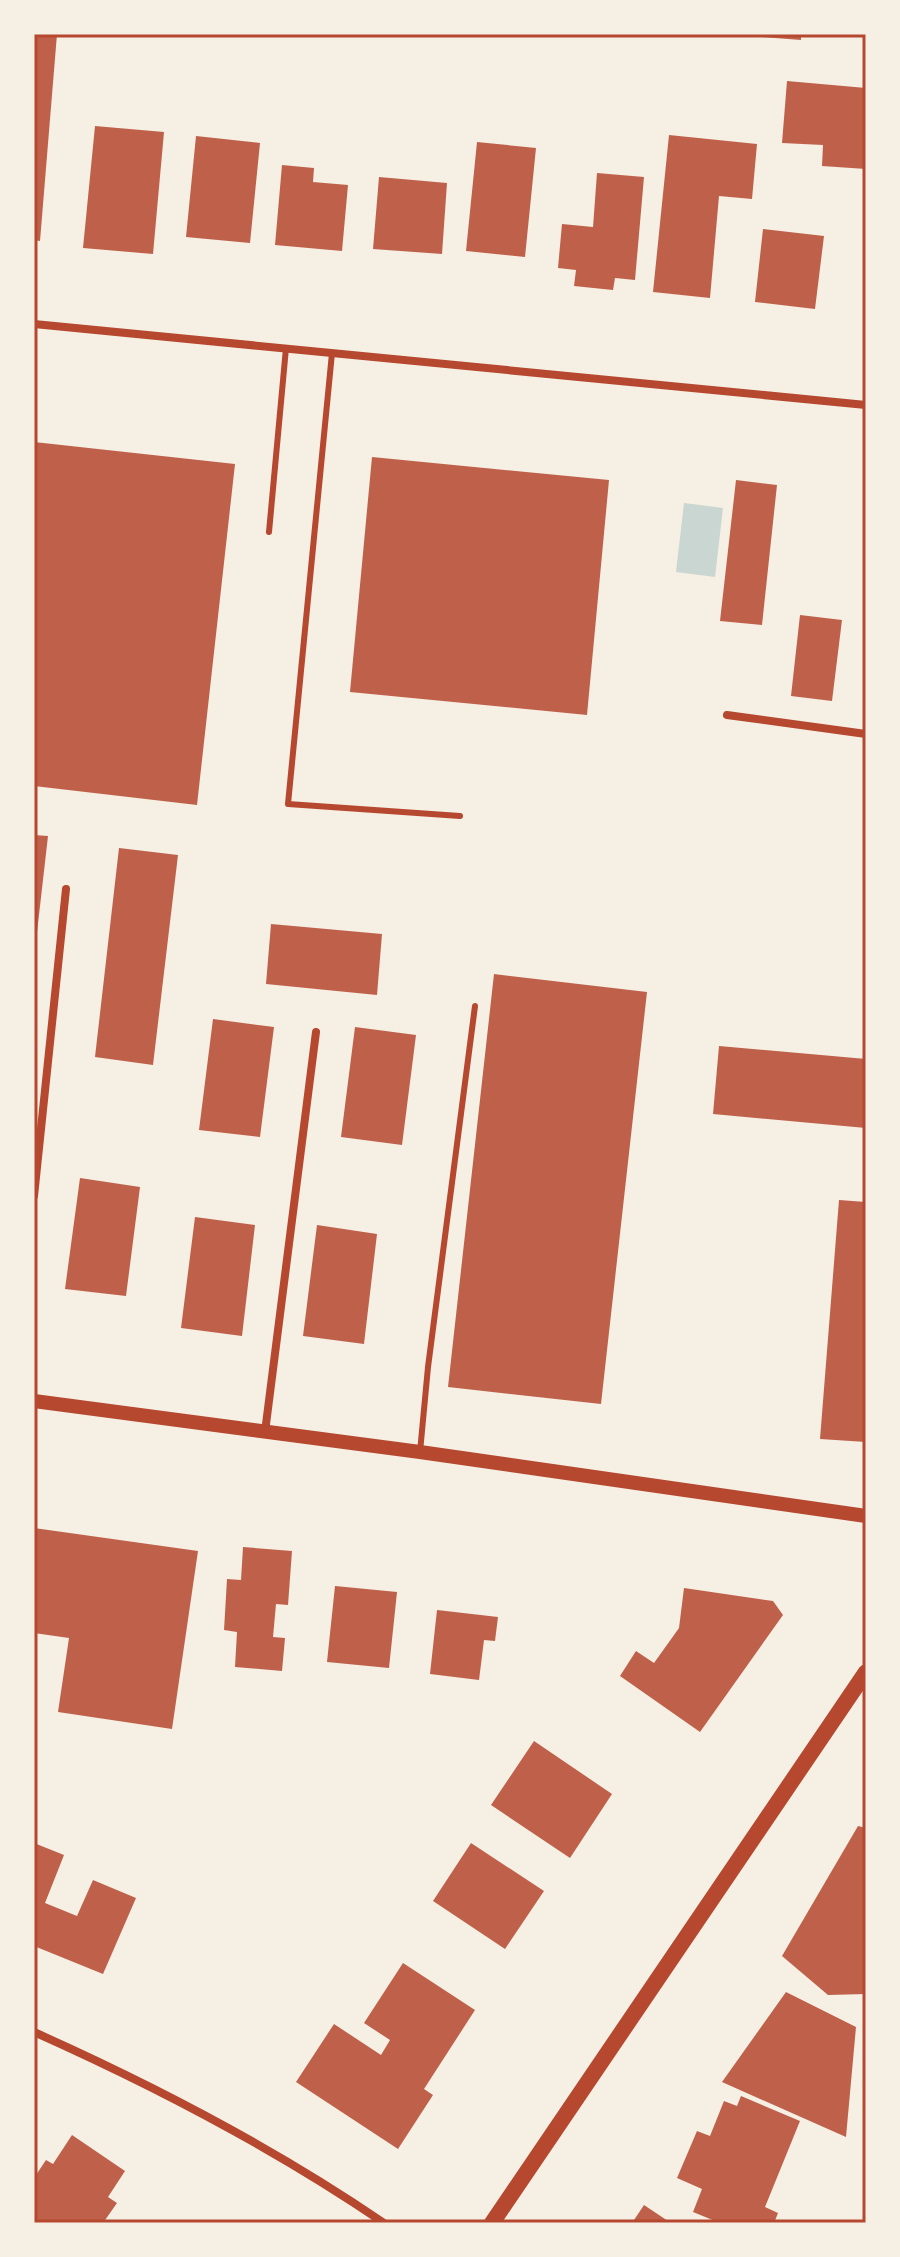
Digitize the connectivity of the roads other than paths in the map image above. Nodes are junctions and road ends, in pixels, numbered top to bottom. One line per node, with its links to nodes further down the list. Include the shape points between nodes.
1 (34, 324): 2 (street)
2 (286, 348): 3 (street); 5 (lane)
3 (332, 353): 4 (street); 8 (lane, via 288,804)
4 (866, 405)
5 (269, 532)
6 (727, 715): 7 (street)
7 (866, 734)
8 (460, 816)
9 (66, 889): 12 (street)
10 (475, 1006): 15 (lane)
11 (316, 1032): 14 (street)
12 (34, 1196)
13 (34, 1401): 14 (street)
14 (265, 1432): 15 (street)
15 (420, 1452): 16 (street)
16 (866, 1516)
17 (866, 1672): 20 (main road)
18 (34, 2032): 19 (street, via 195,2109)
19 (384, 2223)
20 (492, 2223)

